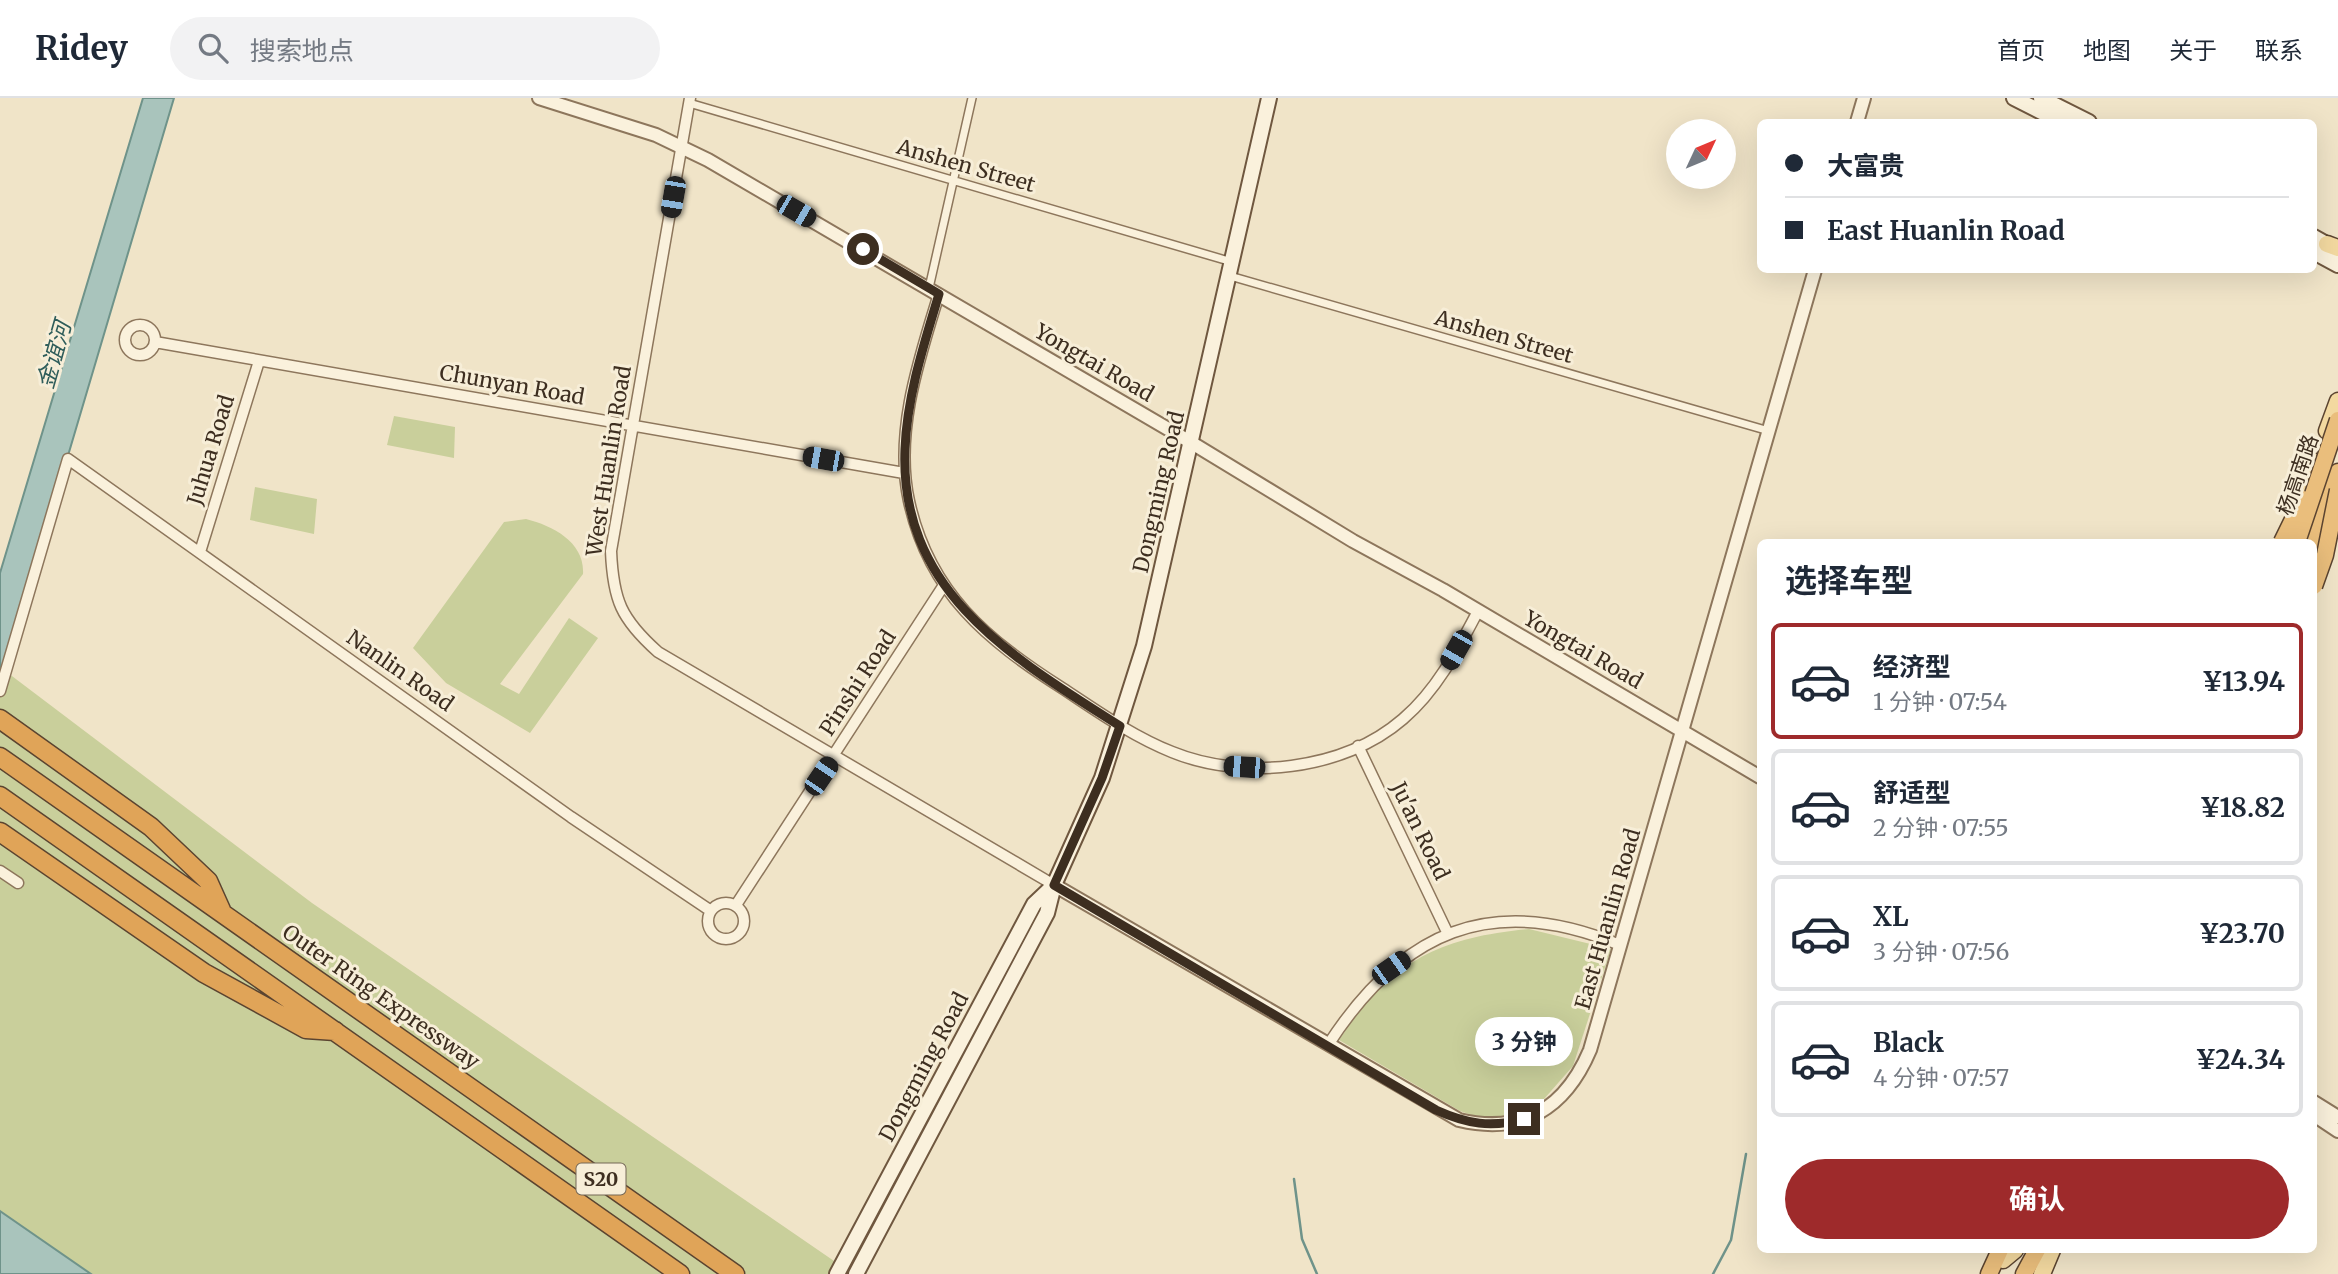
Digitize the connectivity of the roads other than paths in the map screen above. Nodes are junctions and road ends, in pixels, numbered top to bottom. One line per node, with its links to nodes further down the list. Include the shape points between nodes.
1 (539, 98): 11 (street, Yongtai Road)
2 (972, 98): 12 (street)
3 (1269, 98): 15 (main road, Dongming Road)
4 (1864, 98): 8 (street)
5 (2014, 98): 9 (main road)
6 (2041, 98): 10 (main road)
7 (690, 100): 11 (street, West Huanlin Road); 12 (street, Anshen Street)
8 (1858, 119)
9 (2055, 119)
10 (2083, 119)
11 (681, 146): 17 (street, Yongtai Road); 22 (street, West Huanlin Road)
12 (951, 180): 15 (street, Anshen Street); 17 (street)
13 (2326, 246): 14 (main road)
14 (2338, 265)
15 (1231, 269): 23 (street, Anshen Street); 24 (main road, Dongming Road)
16 (1814, 273): 23 (street, East Huanlin Road)
17 (934, 291): 24 (street, Yongtai Road); 27 (street, via 913,387)
18 (155, 342): 19 (street, Chunyan Road)
19 (259, 361): 22 (street, Chunyan Road); 33 (street, Juhua Road)
20 (2338, 401): 25 (main road)
21 (2338, 420): 25 (highway, 杨高南路, bridge)
22 (633, 426): 27 (street, Chunyan Road); 43 (street, West Huanlin Road, via 611,551 612,586 624,618 658,652)
23 (1769, 431): 41 (street, East Huanlin Road)
24 (1192, 443): 37 (street, Yongtai Road); 40 (main road, Dongming Road, via 1150,623)
25 (2330, 447): 29 (highway, bridge); 30 (main road); 31 (highway, 杨高南路, bridge)
26 (2338, 471): 32 (highway, 杨高南路)
27 (904, 473): 36 (street, via 916,527)
28 (2338, 491): 34 (main road); 35 (highway, bridge)
29 (2284, 539)
30 (2288, 539)
31 (2298, 539)
32 (2314, 539)
33 (200, 552): 38 (street, Nanlin Road, via 68,459); 52 (street, Nanlin Road, via 571,817)
34 (2317, 557)
35 (2317, 578)
36 (944, 585): 40 (street, via 1008,653); 43 (street, Pinshi Road)
37 (1478, 611): 41 (street, Yongtai Road); 42 (street, via 1423,698 1402,720)
38 (0, 691)
39 (0, 719): 53 (highway, via 151,827 208,881)
40 (1120, 726): 42 (street, via 1174,753 1229,766 1287,766); 50 (main road, Dongming Road)
41 (1682, 730): 45 (street, Yongtai Road); 55 (street, East Huanlin Road)
42 (1358, 746): 54 (street, Ju'an Road)
43 (835, 755): 50 (street, West Huanlin Road); 51 (street, Pinshi Road)
44 (0, 757): 53 (highway, Outer Ring Expressway / S20)
45 (1757, 775)
46 (0, 796): 56 (highway, S20)
47 (0, 832): 56 (highway, via 204,973 306,1029)
48 (0, 871): 49 (street)
49 (18, 883)
50 (1054, 885): 57 (street, East Huanlin Road); 69 (main road, Dongming Road, via 1034,904); 70 (main road, Dongming Road, via 1047,913)
51 (736, 905): 52 (street, via 722,903); 52 (street, via 744,923 730,939 711,931)
52 (711, 911)
53 (223, 914): 68 (highway, Outer Ring Expressway / S20)
54 (1448, 934): 55 (street, via 1487,923 1541,921); 57 (street, via 1411,954 1373,984)
55 (1620, 945): 57 (street, East Huanlin Road, via 1582,1068 1559,1099 1524,1119 1481,1125 1459,1120)
56 (335, 1031): 67 (highway, S20)
57 (1328, 1045)
58 (2317, 1104): 60 (street)
59 (2317, 1117): 61 (street)
60 (2338, 1118)
61 (2338, 1131)
62 (2028, 1253): 66 (main road)
63 (2038, 1253): 66 (highway)
64 (2049, 1253): 66 (main road)
65 (2002, 1255): 71 (main road); 72 (highway)
66 (2031, 1273)
67 (680, 1274)
68 (736, 1274)
69 (837, 1274)
70 (856, 1274)
71 (1982, 1274)
72 (1989, 1274)

